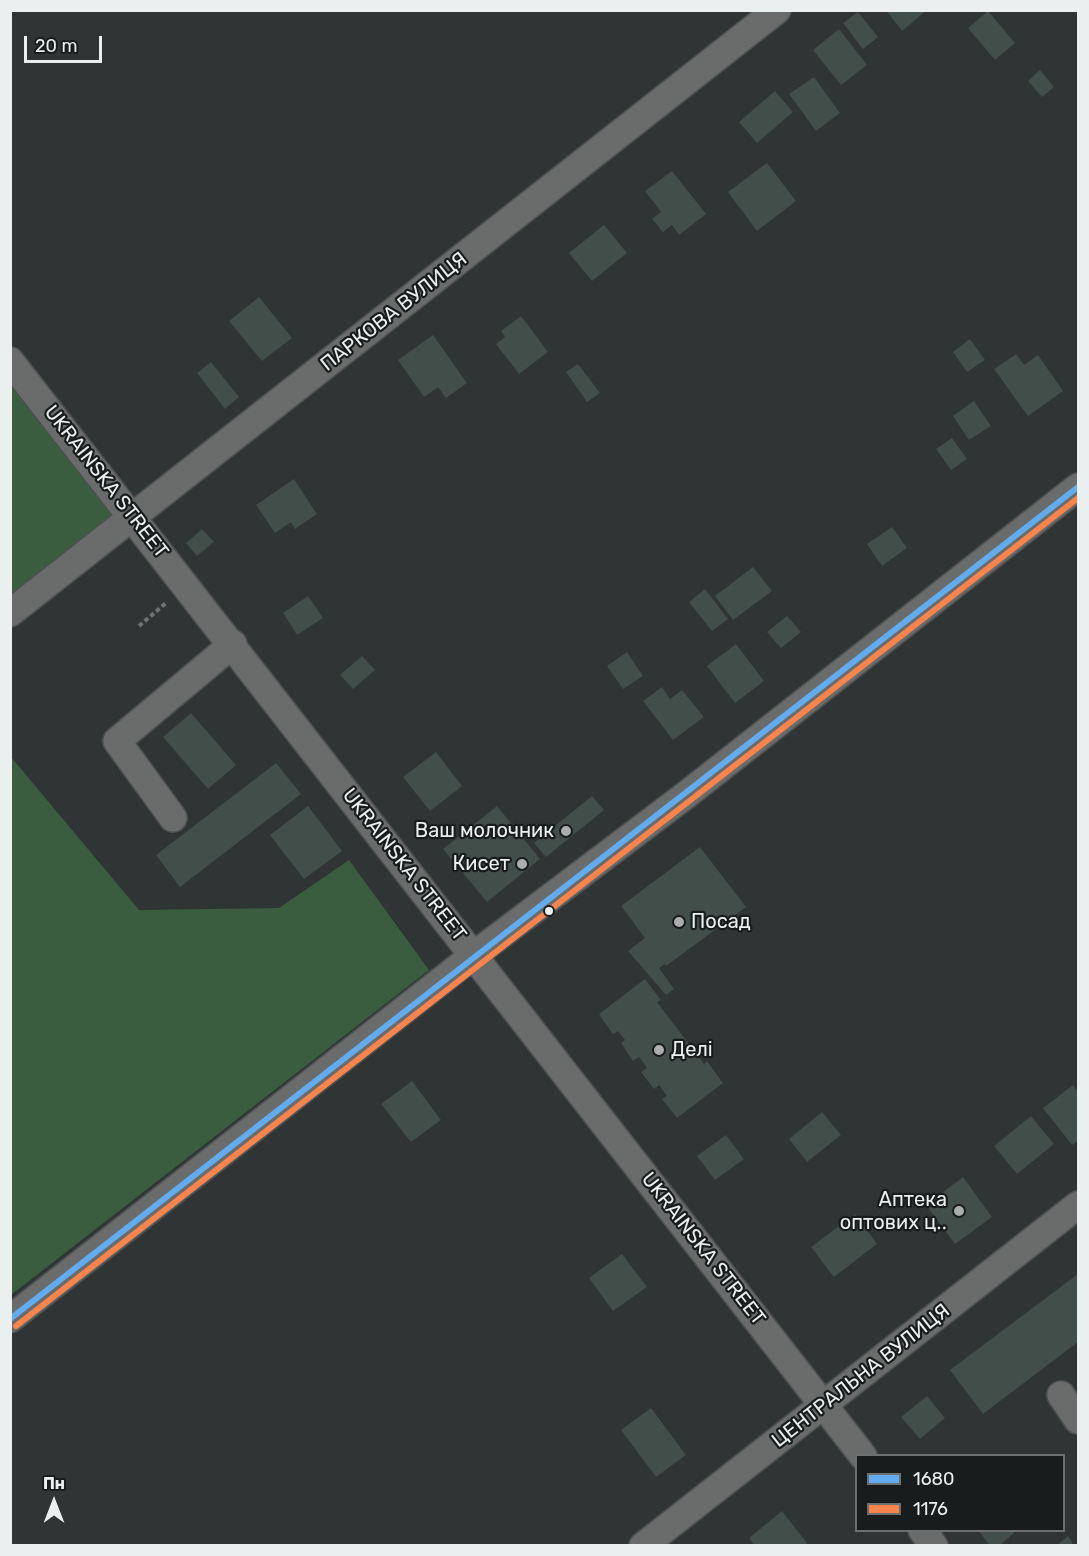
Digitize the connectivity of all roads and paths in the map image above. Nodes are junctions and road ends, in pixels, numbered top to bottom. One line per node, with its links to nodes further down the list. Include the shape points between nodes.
1 (777, 10): 4 (street, ПАРКОВА ВУЛИЦЯ)
2 (10, 361): 4 (street, UKRAINSKA STREET)
3 (1078, 487): 10 (street, via 686,795)
4 (134, 517): 5 (street, UKRAINSKA STREET); 6 (street, ПАРКОВА ВУЛИЦЯ)
5 (187, 585): 7 (path); 8 (street, UKRAINSKA STREET)
6 (10, 613)
7 (139, 626)
8 (233, 645): 9 (street, via 117,741); 10 (street, UKRAINSKA STREET)
9 (173, 818)
10 (474, 955): 12 (street); 14 (street, UKRAINSKA STREET)
11 (1078, 1205): 14 (street, ЦЕНТРАЛЬНА ВУЛИЦЯ)
12 (10, 1319)
13 (1061, 1395): 15 (street)
14 (824, 1405): 16 (street, UKRAINSKA STREET); 18 (street, ЦЕНТРАЛЬНА ВУЛИЦЯ)
15 (1078, 1420)
16 (862, 1454)
17 (924, 1532): 19 (street)
18 (643, 1545)
19 (934, 1545)

